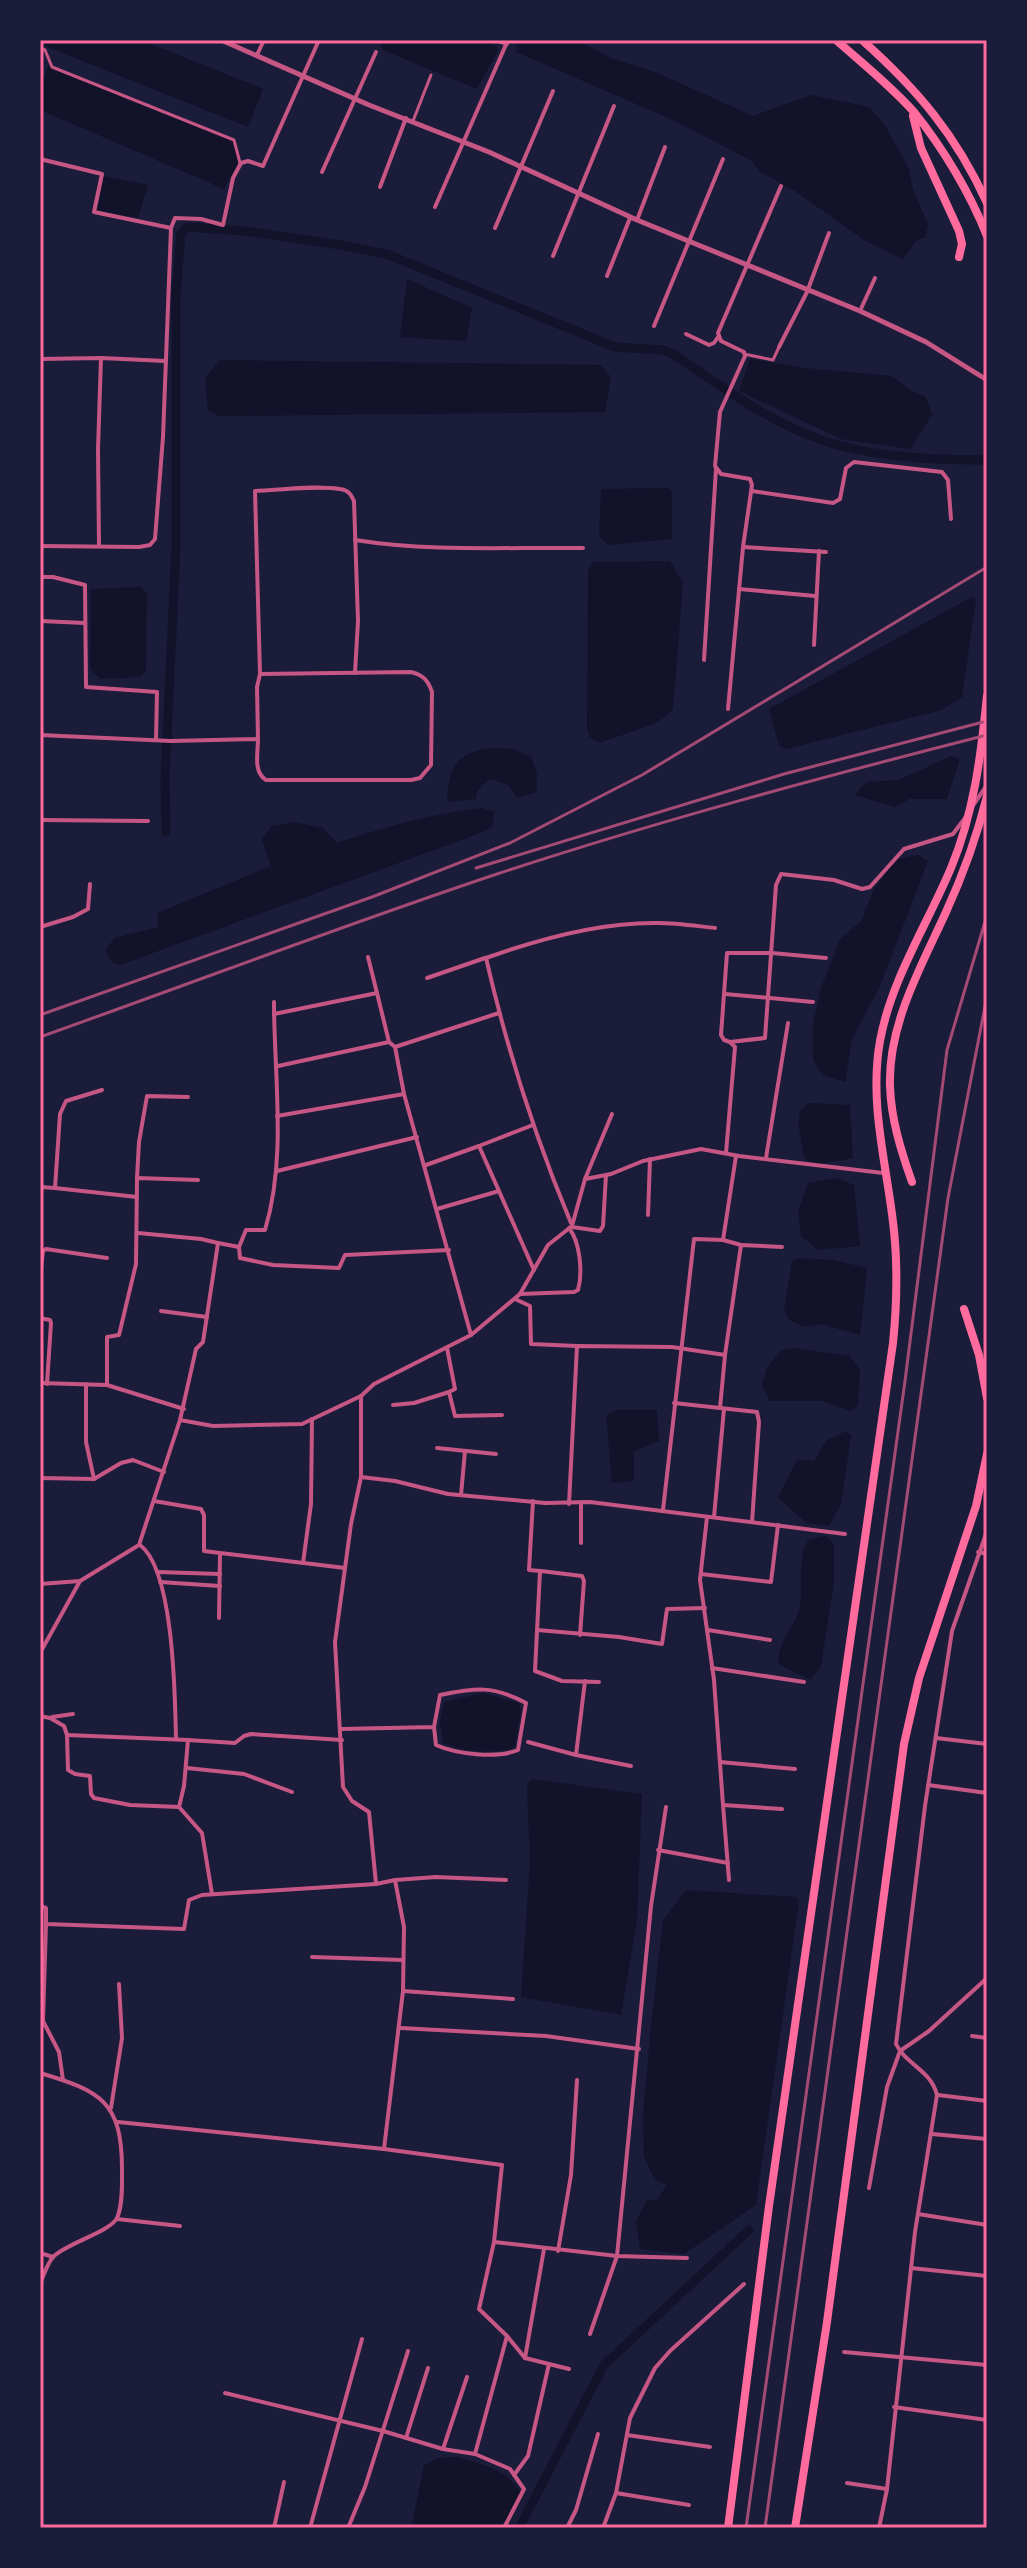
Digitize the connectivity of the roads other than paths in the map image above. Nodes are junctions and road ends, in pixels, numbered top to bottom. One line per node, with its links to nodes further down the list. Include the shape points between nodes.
1 (221, 40): 10 (street)
2 (264, 40): 10 (street)
3 (319, 40): 11 (street)
4 (496, 40): 7 (street)
5 (836, 40): 16 (highway)
6 (862, 40): 29 (highway, via 896,70 951,138)
7 (508, 42): 19 (street)
8 (40, 48): 23 (street, via 52,67 234,140)
9 (376, 52): 14 (street)
10 (257, 55): 11 (street)
11 (303, 75): 14 (street); 23 (street, via 263,166)
12 (431, 75): 18 (street)
13 (553, 91): 24 (street)
14 (355, 98): 17 (street); 25 (street)
15 (614, 106): 28 (street)
16 (913, 111): 35 (highway); 38 (highway, via 921,148 959,231)
17 (406, 118): 18 (street); 27 (street)
18 (413, 121): 19 (street)
19 (463, 142): 24 (street); 30 (street)
20 (665, 147): 31 (street)
21 (40, 159): 32 (street, via 102,174 94,212)
22 (723, 159): 36 (street)
23 (241, 164): 32 (street, via 223,225 175,218)
24 (521, 166): 28 (street); 33 (street)
25 (322, 172)
26 (781, 186): 39 (street)
27 (380, 187)
28 (579, 195): 31 (street); 37 (street)
29 (987, 203)
30 (435, 207)
31 (634, 219): 36 (street); 40 (street)
32 (171, 228): 51 (street)
33 (495, 228)
34 (829, 233): 42 (street)
35 (987, 236)
36 (688, 242): 39 (street); 44 (street)
37 (553, 256)
38 (959, 257)
39 (748, 267): 42 (street); 46 (street)
40 (607, 276)
41 (875, 278): 43 (street)
42 (807, 292): 43 (street); 47 (street)
43 (860, 311): 52 (street, via 926,342)
44 (654, 326)
45 (686, 334): 46 (street, via 709,345)
46 (718, 337): 48 (street)
47 (779, 347): 48 (street, via 773,360)
48 (744, 354): 54 (street, via 719,419)
49 (101, 358): 50 (street); 51 (street); 59 (street)
50 (41, 359): 53 (street)
51 (165, 361): 59 (street, via 155,539 139,547)
52 (987, 380)
53 (40, 409)
54 (716, 469): 55 (street, via 750,479); 70 (street)
55 (752, 491): 56 (street, via 833,503 840,499 846,468 854,462 942,472 948,480); 60 (street)
56 (951, 519)
57 (355, 540): 61 (street); 71 (street); 72 (street, via 350,493 255,491)
58 (40, 546): 59 (street)
59 (99, 546)
60 (743, 547): 62 (street); 65 (street)
61 (583, 548)
62 (819, 551): 63 (street); 66 (street)
63 (826, 552)
64 (40, 577): 68 (street, via 85,585)
65 (739, 589): 66 (street); 74 (street)
66 (815, 596): 69 (street)
67 (40, 621): 68 (street)
68 (85, 623): 77 (street, via 86,687 157,692)
69 (814, 645)
70 (704, 660)
71 (355, 673): 72 (street); 76 (street, via 411,672 429,682 433,752 431,765 420,778 266,780 258,769)
72 (260, 674): 76 (street)
73 (987, 696): 116 (highway, via 968,816 953,864 897,983 879,1042 877,1111)
74 (728, 709)
75 (40, 735): 77 (street)
76 (258, 739): 77 (street)
77 (156, 740)
78 (987, 785): 85 (street, via 953,834 904,849 870,887 781,874)
79 (987, 796): 121 (highway, via 971,850 910,990 894,1043 891,1105)
80 (40, 820): 81 (street)
81 (148, 821)
82 (90, 884): 83 (street, via 88,909)
83 (40, 927)
84 (715, 928): 87 (street, via 623,925 522,945)
85 (772, 953): 88 (street); 91 (street, via 727,953); 92 (street)
86 (368, 957): 90 (street)
87 (486, 958): 89 (street); 95 (street)
88 (826, 958)
89 (427, 978)
90 (377, 993): 96 (street); 98 (street)
91 (725, 994): 92 (street); 99 (street, via 721,1035)
92 (768, 998): 94 (street); 99 (street, via 765,1038)
93 (274, 1002): 96 (street)
94 (813, 1002)
95 (499, 1013): 100 (street); 107 (street)
96 (274, 1014): 101 (street)
97 (788, 1023): 112 (street)
98 (389, 1042): 100 (street); 101 (street)
99 (730, 1042): 110 (street, via 735,1047)
100 (395, 1047): 103 (street)
101 (277, 1067): 106 (street)
102 (102, 1090): 123 (street, via 66,1101 60,1114)
103 (404, 1094): 106 (street); 108 (street)
104 (188, 1097): 118 (street, via 147,1096)
105 (612, 1114): 119 (street)
106 (276, 1116): 115 (street)
107 (533, 1125): 109 (street); 128 (street)
108 (417, 1137): 114 (street); 115 (street)
109 (479, 1146): 114 (street); 124 (street)
110 (726, 1153): 111 (street); 113 (street, via 701,1149)
111 (736, 1156): 112 (street); 130 (street)
112 (766, 1158): 116 (street)
113 (650, 1159): 117 (street); 127 (street)
114 (426, 1165): 126 (street)
115 (277, 1171): 133 (street, via 265,1230 246,1230)
116 (887, 1173): 316 (highway, via 896,1270 893,1343)
117 (606, 1175): 119 (street); 128 (street, via 603,1226 594,1232)
118 (137, 1178): 120 (street); 125 (street)
119 (585, 1179): 128 (street)
120 (198, 1180)
121 (912, 1182)
122 (40, 1187): 123 (street)
123 (55, 1188): 125 (street)
124 (499, 1191): 126 (street); 137 (street)
125 (137, 1197): 129 (street)
126 (437, 1209): 135 (street)
127 (648, 1215)
128 (570, 1227): 137 (street, via 548,1245); 139 (street, via 577,1244 578,1290)
129 (138, 1233): 131 (street); 153 (street, via 119,1335 107,1337)
130 (723, 1240): 132 (street); 148 (street, via 694,1239)
131 (218, 1243): 133 (street); 143 (street)
132 (741, 1245): 134 (street); 149 (street)
133 (239, 1247): 135 (street, via 240,1258 273,1265 339,1268 345,1255)
134 (782, 1247)
135 (449, 1250): 145 (street)
136 (107, 1258): 138 (street, via 46,1249)
137 (534, 1270): 139 (street)
138 (40, 1277)
139 (520, 1294): 140 (street)
140 (515, 1299): 145 (street); 146 (street, via 530,1306 531,1344)
141 (964, 1309): 154 (highway)
142 (161, 1311): 143 (street)
143 (207, 1317): 160 (street)
144 (40, 1318): 151 (street, via 51,1323)
145 (471, 1335): 147 (street)
146 (577, 1346): 148 (street); 177 (street)
147 (447, 1348): 155 (street, via 455,1389); 156 (street, via 374,1384)
148 (683, 1349): 149 (street); 158 (street)
149 (725, 1355): 161 (street)
150 (40, 1383): 151 (street)
151 (47, 1384): 152 (street)
152 (86, 1384): 153 (street); 172 (street, via 86,1442)
153 (107, 1385): 160 (street)
154 (986, 1386): 157 (highway)
155 (449, 1392): 159 (street); 162 (street, via 455,1416)
156 (361, 1396): 163 (street); 170 (street)
157 (987, 1398)
158 (673, 1403): 161 (street); 178 (street)
159 (393, 1405)
160 (184, 1409): 164 (street)
161 (722, 1409): 180 (street); 181 (street, via 759,1416)
162 (502, 1415)
163 (312, 1419): 164 (street, via 275,1426); 190 (street, via 311,1504)
164 (180, 1420): 169 (street)
165 (437, 1448): 166 (street)
166 (465, 1451): 167 (street); 173 (street)
167 (496, 1454)
168 (987, 1454): 317 (highway, via 904,1744)
169 (164, 1472): 172 (street, via 133,1460); 174 (street)
170 (361, 1477): 173 (street); 191 (street)
171 (40, 1478): 172 (street)
172 (94, 1479)
173 (461, 1495): 175 (street)
174 (154, 1501): 186 (street); 188 (street, via 201,1509 204,1551)
175 (533, 1501): 177 (street); 192 (street, via 529,1570)
176 (581, 1502): 177 (street); 178 (street); 185 (street)
177 (569, 1504)
178 (663, 1510): 179 (street)
179 (707, 1516): 180 (street); 195 (street)
180 (714, 1517): 181 (street)
181 (752, 1522): 182 (street)
182 (778, 1525): 184 (street); 195 (street, via 771,1582)
183 (987, 1531): 187 (street)
184 (845, 1534)
185 (581, 1543)
186 (139, 1545): 193 (street, via 150,1552); 196 (street)
187 (978, 1552): 189 (street); 217 (street, via 952,1631)
188 (220, 1553): 190 (street); 194 (street)
189 (987, 1554)
190 (303, 1563): 191 (street)
191 (345, 1568): 215 (street, via 335,1642)
192 (540, 1571): 202 (street); 204 (street, via 582,1576)
193 (157, 1572): 194 (street); 197 (street)
194 (220, 1574): 199 (street)
195 (701, 1574): 200 (street)
196 (80, 1581): 198 (street); 206 (street)
197 (160, 1582): 199 (street); 218 (street, via 171,1633)
198 (40, 1584)
199 (220, 1586): 201 (street)
200 (705, 1608): 203 (street); 204 (street, via 667,1609 662,1644)
201 (219, 1618)
202 (537, 1630): 204 (street); 208 (street, via 535,1671 562,1681)
203 (708, 1630): 205 (street); 207 (street)
204 (580, 1635)
205 (770, 1640)
206 (40, 1652)
207 (712, 1668): 210 (street); 224 (street)
208 (585, 1681): 209 (street); 223 (street)
209 (599, 1682)
210 (804, 1682)
211 (73, 1714): 213 (street)
212 (40, 1716): 213 (street)
213 (50, 1718): 216 (street, via 64,1726)
214 (434, 1727): 214 (street, via 436,1745 452,1753 509,1755 518,1750 526,1703 480,1687 440,1695); 215 (street)
215 (341, 1729): 220 (street)
216 (67, 1735): 218 (street); 232 (street, via 68,1770 90,1776 94,1798)
217 (936, 1738): 222 (street); 228 (street)
218 (176, 1739): 219 (street)
219 (188, 1740): 220 (street, via 235,1743 251,1734); 226 (street)
220 (342, 1740): 240 (street, via 343,1787 369,1812)
221 (528, 1742): 223 (street)
222 (987, 1744)
223 (576, 1755): 225 (street)
224 (720, 1762): 227 (street); 231 (street)
225 (631, 1766)
226 (187, 1768): 229 (street, via 244,1774); 232 (street)
227 (795, 1769)
228 (928, 1785): 230 (street); 254 (street, via 896,2044)
229 (292, 1792)
230 (987, 1793)
231 (723, 1805): 234 (street); 236 (street)
232 (179, 1807): 241 (street, via 202,1833)
233 (666, 1807): 235 (street)
234 (782, 1809)
235 (658, 1850): 236 (street); 253 (street)
236 (728, 1863): 239 (street)
237 (395, 1880): 238 (street); 240 (street); 245 (street, via 404,1927)
238 (506, 1880)
239 (729, 1880)
240 (376, 1884): 241 (street)
241 (212, 1894): 243 (street, via 189,1900 184,1929)
242 (40, 1906): 243 (street, via 46,1908)
243 (46, 1924): 256 (street, via 43,2021 59,2052)
244 (312, 1957): 245 (street)
245 (403, 1960): 248 (street)
246 (987, 1978): 254 (street)
247 (119, 1984): 260 (street, via 122,2038)
248 (403, 1991): 249 (street); 250 (street)
249 (513, 1999)
250 (401, 2028): 253 (street, via 546,2036); 264 (street)
251 (972, 2036): 252 (street)
252 (987, 2038)
253 (639, 2049): 274 (street)
254 (900, 2051): 258 (street, via 932,2079); 265 (street, via 887,2087)
255 (40, 2073): 256 (street)
256 (63, 2080): 260 (street, via 97,2095)
257 (577, 2080): 272 (street, via 571,2175)
258 (937, 2095): 259 (street); 262 (street)
259 (987, 2101)
260 (110, 2110): 261 (street)
261 (118, 2122): 264 (street); 267 (street, via 122,2186)
262 (932, 2134): 263 (street); 266 (street)
263 (987, 2139)
264 (384, 2149): 270 (street, via 502,2165)
265 (869, 2188)
266 (918, 2214): 268 (street); 277 (street)
267 (117, 2219): 269 (street); 275 (street)
268 (987, 2225)
269 (180, 2226)
270 (494, 2242): 271 (street); 282 (street, via 479,2309)
271 (544, 2249): 272 (street); 286 (street)
272 (558, 2251): 274 (street)
273 (40, 2253): 275 (street)
274 (617, 2256): 276 (street); 281 (street)
275 (53, 2257): 279 (street)
276 (687, 2258)
277 (911, 2268): 278 (street); 287 (street)
278 (987, 2276)
279 (40, 2284)
280 (744, 2284): 299 (street, via 655,2368)
281 (590, 2334)
282 (507, 2336): 286 (street); 303 (street)
283 (362, 2339): 296 (street)
284 (408, 2351): 297 (street)
285 (844, 2352): 287 (street)
286 (525, 2358): 288 (street)
287 (900, 2358): 289 (street); 294 (street)
288 (549, 2364): 291 (street); 304 (street, via 528,2456)
289 (987, 2365)
290 (428, 2368): 300 (street)
291 (569, 2369)
292 (467, 2377): 302 (street)
293 (225, 2393): 296 (street)
294 (894, 2407): 295 (street); 307 (street)
295 (987, 2420)
296 (337, 2422): 297 (street); 311 (street)
297 (383, 2431): 300 (street); 312 (street)
298 (598, 2434): 314 (street)
299 (627, 2435): 301 (street); 308 (street)
300 (406, 2438): 302 (street)
301 (710, 2447)
302 (443, 2449): 303 (street)
303 (475, 2454): 304 (street)
304 (514, 2475): 313 (street, via 524,2489)
305 (284, 2482): 310 (street)
306 (847, 2483): 307 (street)
307 (887, 2489): 318 (street)
308 (616, 2493): 309 (street); 315 (street)
309 (689, 2505)
310 (274, 2528)
311 (310, 2528)
312 (348, 2528)
313 (504, 2528)
314 (567, 2528)
315 (603, 2528)
316 (728, 2528)
317 (795, 2528)
318 (879, 2528)

